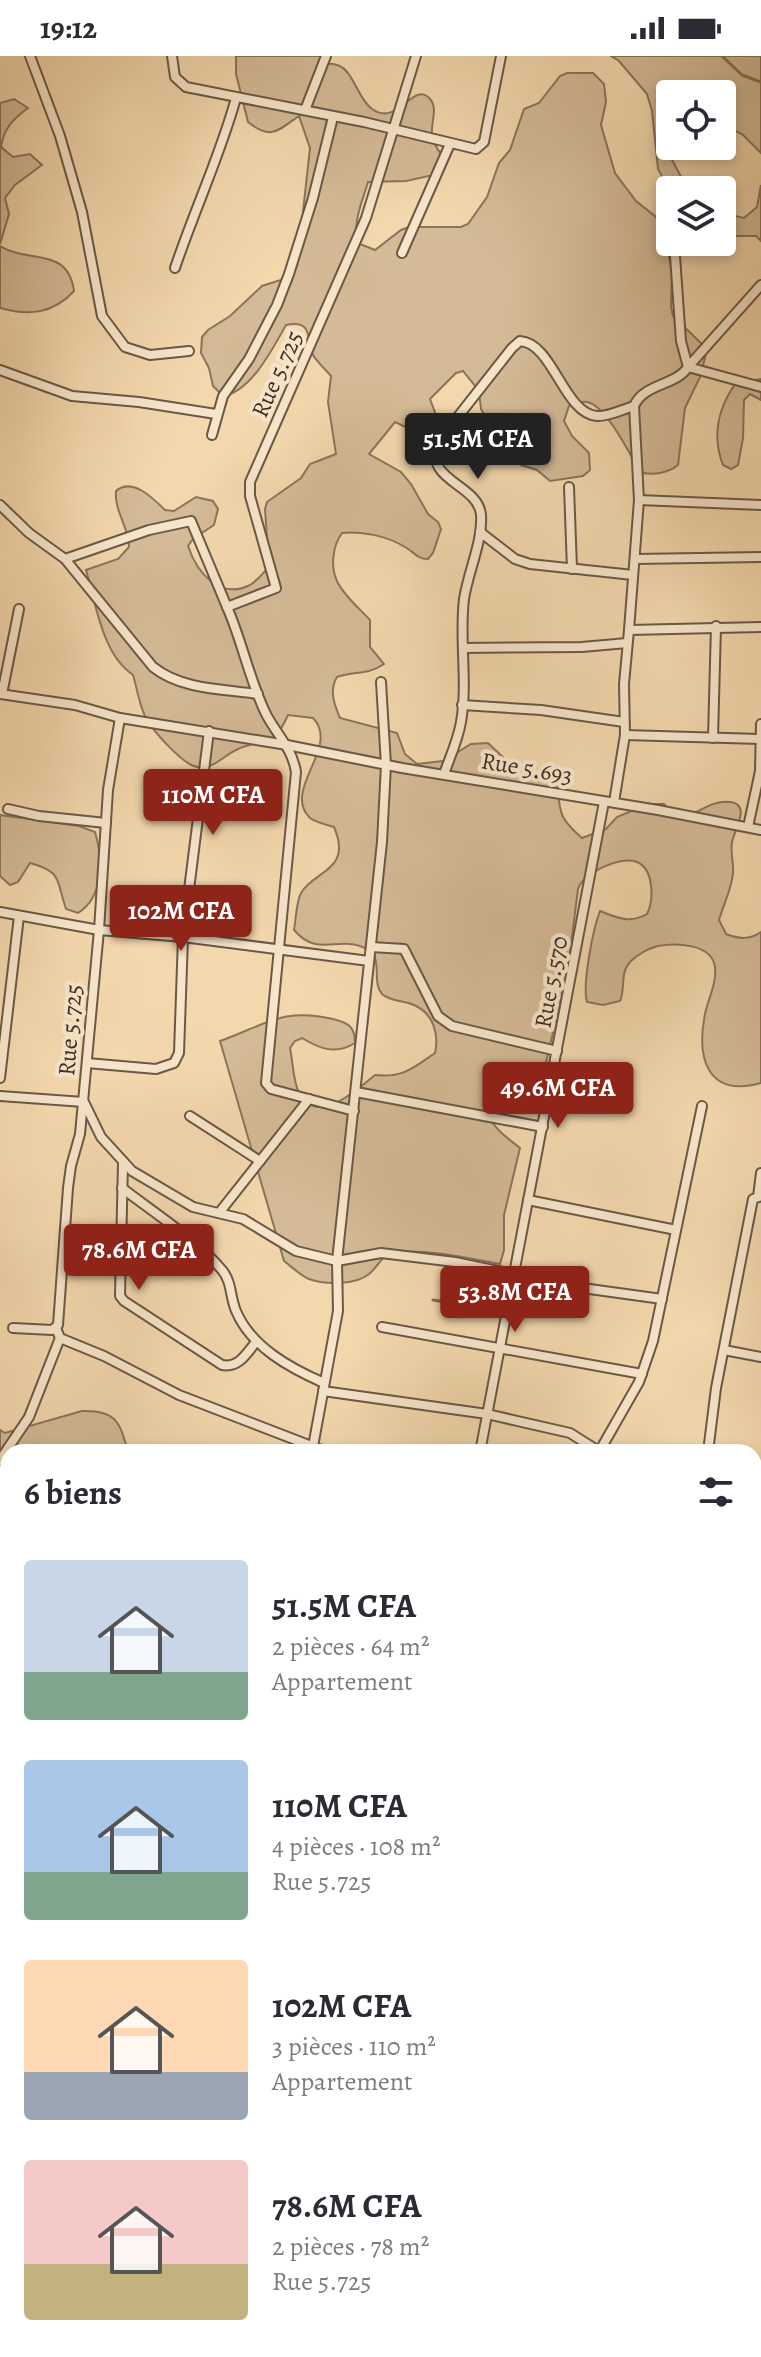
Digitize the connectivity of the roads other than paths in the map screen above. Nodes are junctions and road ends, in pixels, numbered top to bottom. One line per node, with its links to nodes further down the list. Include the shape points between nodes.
1 (30, 56): 15 (street, via 82,212 102,316 125,347 150,355)
2 (172, 56): 6 (street, via 181,85)
3 (326, 56): 7 (street)
4 (416, 56): 9 (street)
5 (501, 56): 10 (street, via 482,145 472,149)
6 (236, 98): 7 (street); 13 (street)
7 (305, 110): 8 (street)
8 (333, 117): 9 (street); 20 (street, via 277,305)
9 (392, 129): 10 (street); 32 (street, Rue 5.725, via 366,218 250,482 276,588)
10 (450, 144): 11 (street)
11 (402, 253)
12 (675, 256): 16 (street)
13 (175, 268)
14 (761, 285): 16 (street)
15 (189, 351)
16 (688, 367): 18 (street); 19 (street, via 641,395)
17 (0, 370): 20 (street, via 72,396)
18 (761, 387)
19 (634, 406): 23 (street, Rue 5.570); 26 (street, via 600,416 588,413 531,344 516,344 435,450 444,473 479,504)
20 (216, 414): 21 (street)
21 (212, 435)
22 (569, 487): 30 (street)
23 (639, 500): 25 (street); 29 (street, Rue 5.570)
24 (0, 505): 28 (street)
25 (761, 505)
26 (480, 532): 30 (street, via 515,559); 38 (street, via 468,575)
27 (761, 557): 29 (street)
28 (65, 559): 32 (street, via 191,521); 41 (street, via 163,675)
29 (635, 559): 31 (street, Rue 5.570)
30 (572, 569): 31 (street)
31 (633, 575): 36 (street, Rue 5.570)
32 (227, 607): 41 (street)
33 (19, 609): 40 (street)
34 (716, 626): 35 (street); 36 (street); 48 (street)
35 (761, 627)
36 (629, 630): 37 (street, Rue 5.570)
37 (627, 643): 38 (street); 44 (street, Rue 5.570)
38 (463, 648): 42 (street)
39 (381, 682): 52 (street)
40 (1, 694): 43 (street)
41 (258, 694): 50 (street)
42 (462, 705): 44 (street); 53 (street)
43 (120, 718): 46 (street); 56 (street, Rue 5.725)
44 (624, 722): 47 (street, Rue 5.570)
45 (761, 724): 49 (street)
46 (209, 731): 50 (street); 62 (street)
47 (625, 735): 48 (street); 54 (street, Rue 5.570)
48 (713, 738): 49 (street)
49 (760, 739): 51 (street)
50 (287, 745): 52 (street, Rue 5.693); 64 (street, via 296,772)
51 (761, 757): 57 (street)
52 (386, 765): 53 (street, Rue 5.693); 63 (street)
53 (444, 774): 54 (street, Rue 5.693)
54 (609, 802): 57 (street, Rue 5.693); 69 (street, Rue 5.570)
55 (8, 809): 56 (street)
56 (106, 823): 61 (street, Rue 5.725)
57 (748, 827): 58 (street, Rue 5.693)
58 (761, 830)
59 (0, 912): 60 (street)
60 (19, 916): 61 (street); 67 (street)
61 (99, 930): 62 (street); 70 (street, Rue 5.725)
62 (183, 937): 64 (street); 70 (street, via 179,1053 174,1063 156,1069)
63 (371, 947): 65 (street); 69 (street, via 404,949 438,1016 452,1026)
64 (278, 948): 65 (street); 74 (street, via 265,1078 271,1089)
65 (369, 961): 72 (street)
66 (0, 983): 67 (street)
67 (10, 983): 68 (street)
68 (1, 1049): 71 (street)
69 (557, 1051): 79 (street, Rue 5.570)
70 (87, 1063): 75 (street, Rue 5.725)
71 (0, 1078)
72 (356, 1092): 77 (street); 79 (street)
73 (0, 1096): 75 (street)
74 (309, 1099): 77 (street); 82 (street)
75 (84, 1102): 80 (street, Rue 5.725); 81 (street)
76 (702, 1106): 89 (street)
77 (354, 1111): 90 (street)
78 (190, 1116): 82 (street)
79 (543, 1127): 87 (street, Rue 5.570)
80 (80, 1134): 81 (street); 95 (street, Rue 5.725, via 68,1188)
81 (101, 1137): 83 (street)
82 (260, 1161): 88 (street)
83 (123, 1163): 85 (street); 88 (street, via 193,1207)
84 (761, 1173): 86 (street)
85 (122, 1188): 97 (street, via 223,1272 236,1310); 97 (street, via 119,1291 124,1301 222,1365 237,1364)
86 (759, 1196): 99 (street, via 748,1217)
87 (528, 1200): 89 (street); 91 (street, Rue 5.570)
88 (219, 1213): 90 (street, via 243,1219 296,1251)
89 (676, 1230): 92 (street)
90 (337, 1261): 91 (street, via 381,1253); 102 (street, via 338,1311)
91 (513, 1273): 92 (street); 98 (street, Rue 5.570)
92 (662, 1299): 101 (street)
93 (382, 1327): 98 (street)
94 (13, 1328): 95 (street)
95 (56, 1328): 96 (street)
96 (60, 1338): 104 (street, via 29,1417); 105 (street, via 179,1395)
97 (256, 1342): 102 (street)
98 (499, 1347): 101 (street); 103 (street, Rue 5.570)
99 (724, 1350): 100 (street); 110 (street)
100 (761, 1357)
101 (642, 1374): 109 (street)
102 (324, 1387): 103 (street); 106 (street)
103 (487, 1414): 107 (street, Rue 5.570); 108 (street, via 570,1433)
104 (11, 1444)
105 (300, 1444)
106 (313, 1444)
107 (481, 1444)
108 (587, 1444)
109 (604, 1444)
110 (709, 1444)

